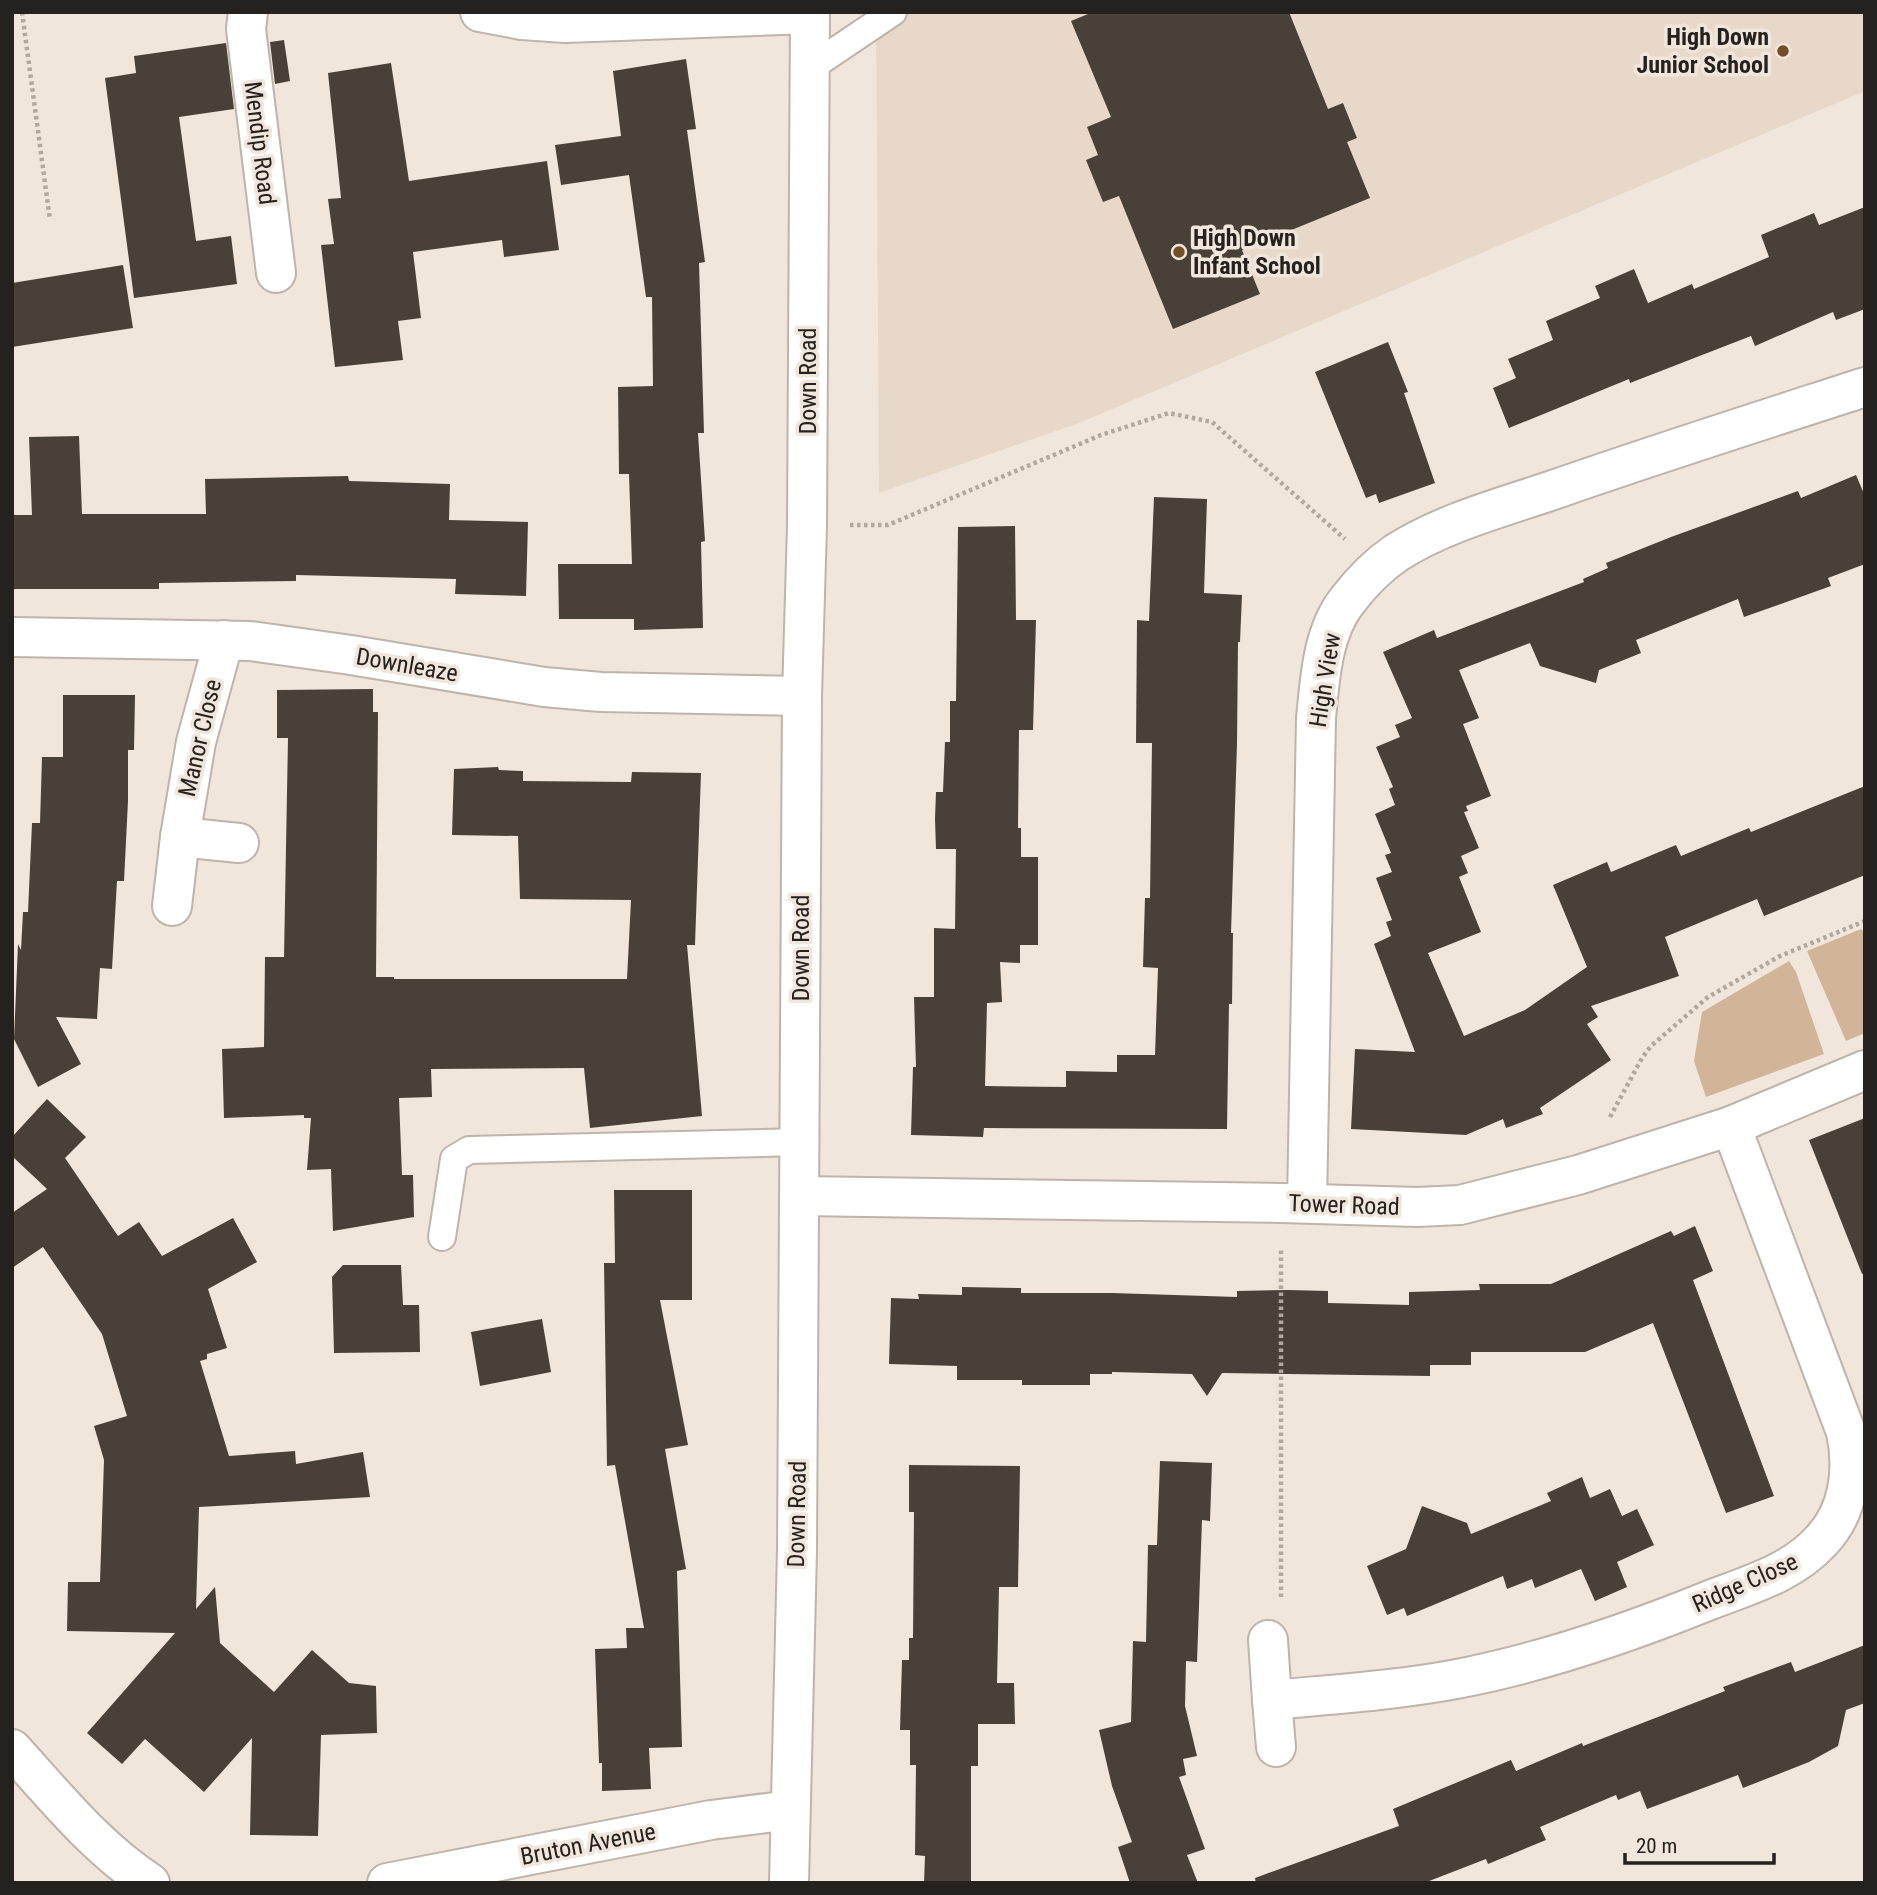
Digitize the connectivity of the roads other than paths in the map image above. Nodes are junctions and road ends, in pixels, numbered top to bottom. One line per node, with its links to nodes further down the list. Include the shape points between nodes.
1 (248, 12): 6 (street, Mendip Road, via 246,29)
2 (480, 12): 4 (street, via 565,23)
3 (893, 12): 5 (lane)
4 (810, 13): 5 (street, Down Road)
5 (810, 68): 10 (street, Down Road)
6 (276, 273)
7 (1865, 387): 18 (street, High View, via 1472,518 1395,554 1345,604 1335,620 1316,718)
8 (12, 637): 9 (street, Downleaze)
9 (224, 640): 10 (street, Downleaze, via 285,645 563,689); 11 (street, Manor Close, via 196,742)
10 (802, 696): 16 (street, Down Road)
11 (180, 836): 12 (street); 13 (street, Manor Close)
12 (239, 843)
13 (172, 906)
14 (1865, 1070): 15 (street, Tower Road)
15 (1731, 1126): 18 (street, Tower Road, via 1578,1175 1460,1205 1417,1208); 21 (street, Ridge Close, via 1846,1432 1851,1462 1847,1490 1828,1533 1781,1572 1577,1649 1466,1678)
16 (801, 1142): 17 (street, Down Road); 19 (lane, via 469,1150 454,1159)
17 (800, 1196): 18 (street, Tower Road); 24 (street, Down Road)
18 (1294, 1203)
19 (442, 1237)
20 (1268, 1640): 21 (street)
21 (1272, 1700): 22 (street)
22 (1276, 1747)
23 (12, 1749): 25 (street, via 90,1834)
24 (790, 1811): 26 (street, Bruton Avenue, via 711,1820); 27 (street, Down Road)
25 (150, 1883)
26 (387, 1883)
27 (789, 1883)

